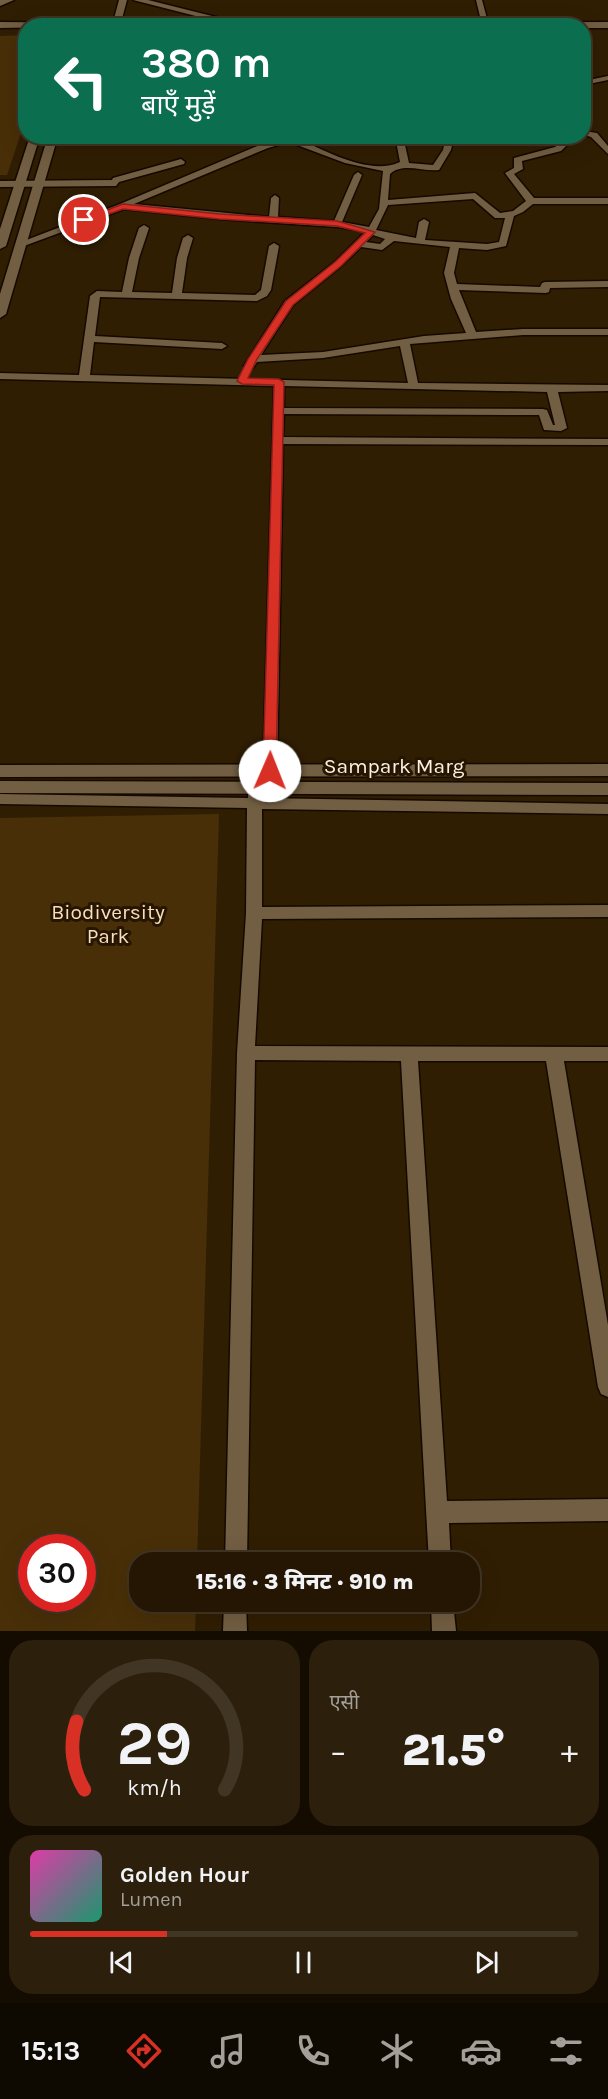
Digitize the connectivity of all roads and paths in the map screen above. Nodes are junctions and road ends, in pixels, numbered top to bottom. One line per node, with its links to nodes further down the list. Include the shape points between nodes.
1 (10, 0): 5 (street)
2 (123, 0): 6 (street)
3 (137, 0): 7 (street)
4 (479, 0): 8 (street)
5 (0, 3)
6 (118, 18)
7 (214, 18)
8 (484, 18)
9 (18, 26): 10 (street)
10 (0, 27): 13 (street)
11 (591, 27): 12 (street)
12 (608, 27): 14 (street)
13 (18, 28)
14 (591, 28)
15 (608, 78): 16 (street)
16 (591, 82)
17 (591, 134): 25 (street)
18 (32, 144): 32 (street)
19 (50, 144): 33 (street)
20 (270, 144): 34 (street)
21 (302, 144): 29 (street, via 348,162)
22 (401, 144): 27 (street)
23 (448, 144): 27 (street, via 436,168)
24 (562, 144): 36 (street, via 519,159 519,170 508,173)
25 (608, 151)
26 (181, 162): 34 (street)
27 (403, 165): 29 (street)
28 (114, 168): 34 (street)
29 (389, 170): 38 (street)
30 (358, 175): 43 (street)
31 (0, 184): 32 (street)
32 (20, 184): 33 (street); 52 (street)
33 (38, 184): 34 (street); 49 (street)
34 (124, 190): 39 (street)
35 (275, 198): 41 (street)
36 (531, 201): 37 (street); 40 (street, via 525,209)
37 (608, 201)
38 (384, 203): 40 (street, via 475,196 498,216); 45 (street)
39 (123, 206): 41 (street); 49 (street)
40 (510, 216): 51 (street, via 500,246)
41 (273, 220): 43 (street)
42 (424, 222): 48 (street)
43 (337, 224): 45 (street)
44 (144, 228): 56 (street)
45 (371, 232): 47 (street); 50 (street)
46 (188, 238): 57 (street)
47 (391, 238): 48 (street); 50 (street, via 382,247)
48 (420, 242): 51 (street)
49 (21, 244): 58 (street)
50 (359, 244): 64 (street, via 290,303)
51 (455, 245): 55 (street, via 449,273)
52 (0, 246)
53 (274, 246): 57 (street, via 266,290 261,297)
54 (608, 284): 55 (street, via 545,285 546,290)
55 (453, 287): 60 (street)
56 (127, 294): 57 (street); 61 (street, via 95,296)
57 (177, 295)
58 (0, 314)
59 (608, 332): 60 (street)
60 (473, 336): 62 (street)
61 (90, 339): 63 (street); 66 (street)
62 (404, 342): 64 (street, via 323,356); 69 (street)
63 (222, 346)
64 (252, 359): 67 (street)
65 (0, 376): 66 (street)
66 (84, 377): 67 (street)
67 (242, 381): 68 (street)
68 (279, 382): 69 (street); 72 (street)
69 (414, 387): 71 (street)
70 (608, 388): 71 (street)
71 (552, 389): 72 (street, via 561,428 548,428 543,412)
72 (279, 411): 73 (street)
73 (278, 440): 74 (street); 77 (street)
74 (608, 442)
75 (608, 770): 77 (street, Sampark Marg)
76 (0, 771): 77 (street, Sampark Marg)
77 (270, 771)
78 (0, 787): 80 (street, Sampark Marg)
79 (608, 789): 80 (street, Sampark Marg)
80 (256, 795): 81 (street); 82 (street); 84 (street)
81 (0, 799)
82 (608, 809)
83 (608, 911): 84 (street)
84 (254, 913): 85 (street)
85 (246, 1053): 86 (street); 92 (street)
86 (409, 1053): 87 (street); 91 (street)
87 (554, 1054): 88 (street); 89 (street)
88 (608, 1054)
89 (608, 1387)
90 (608, 1510): 91 (street)
91 (437, 1512): 93 (street)
92 (236, 1552)
93 (439, 1552)
94 (235, 1612): 96 (street)
95 (443, 1612): 97 (street)
96 (235, 1631)
97 (444, 1631)

